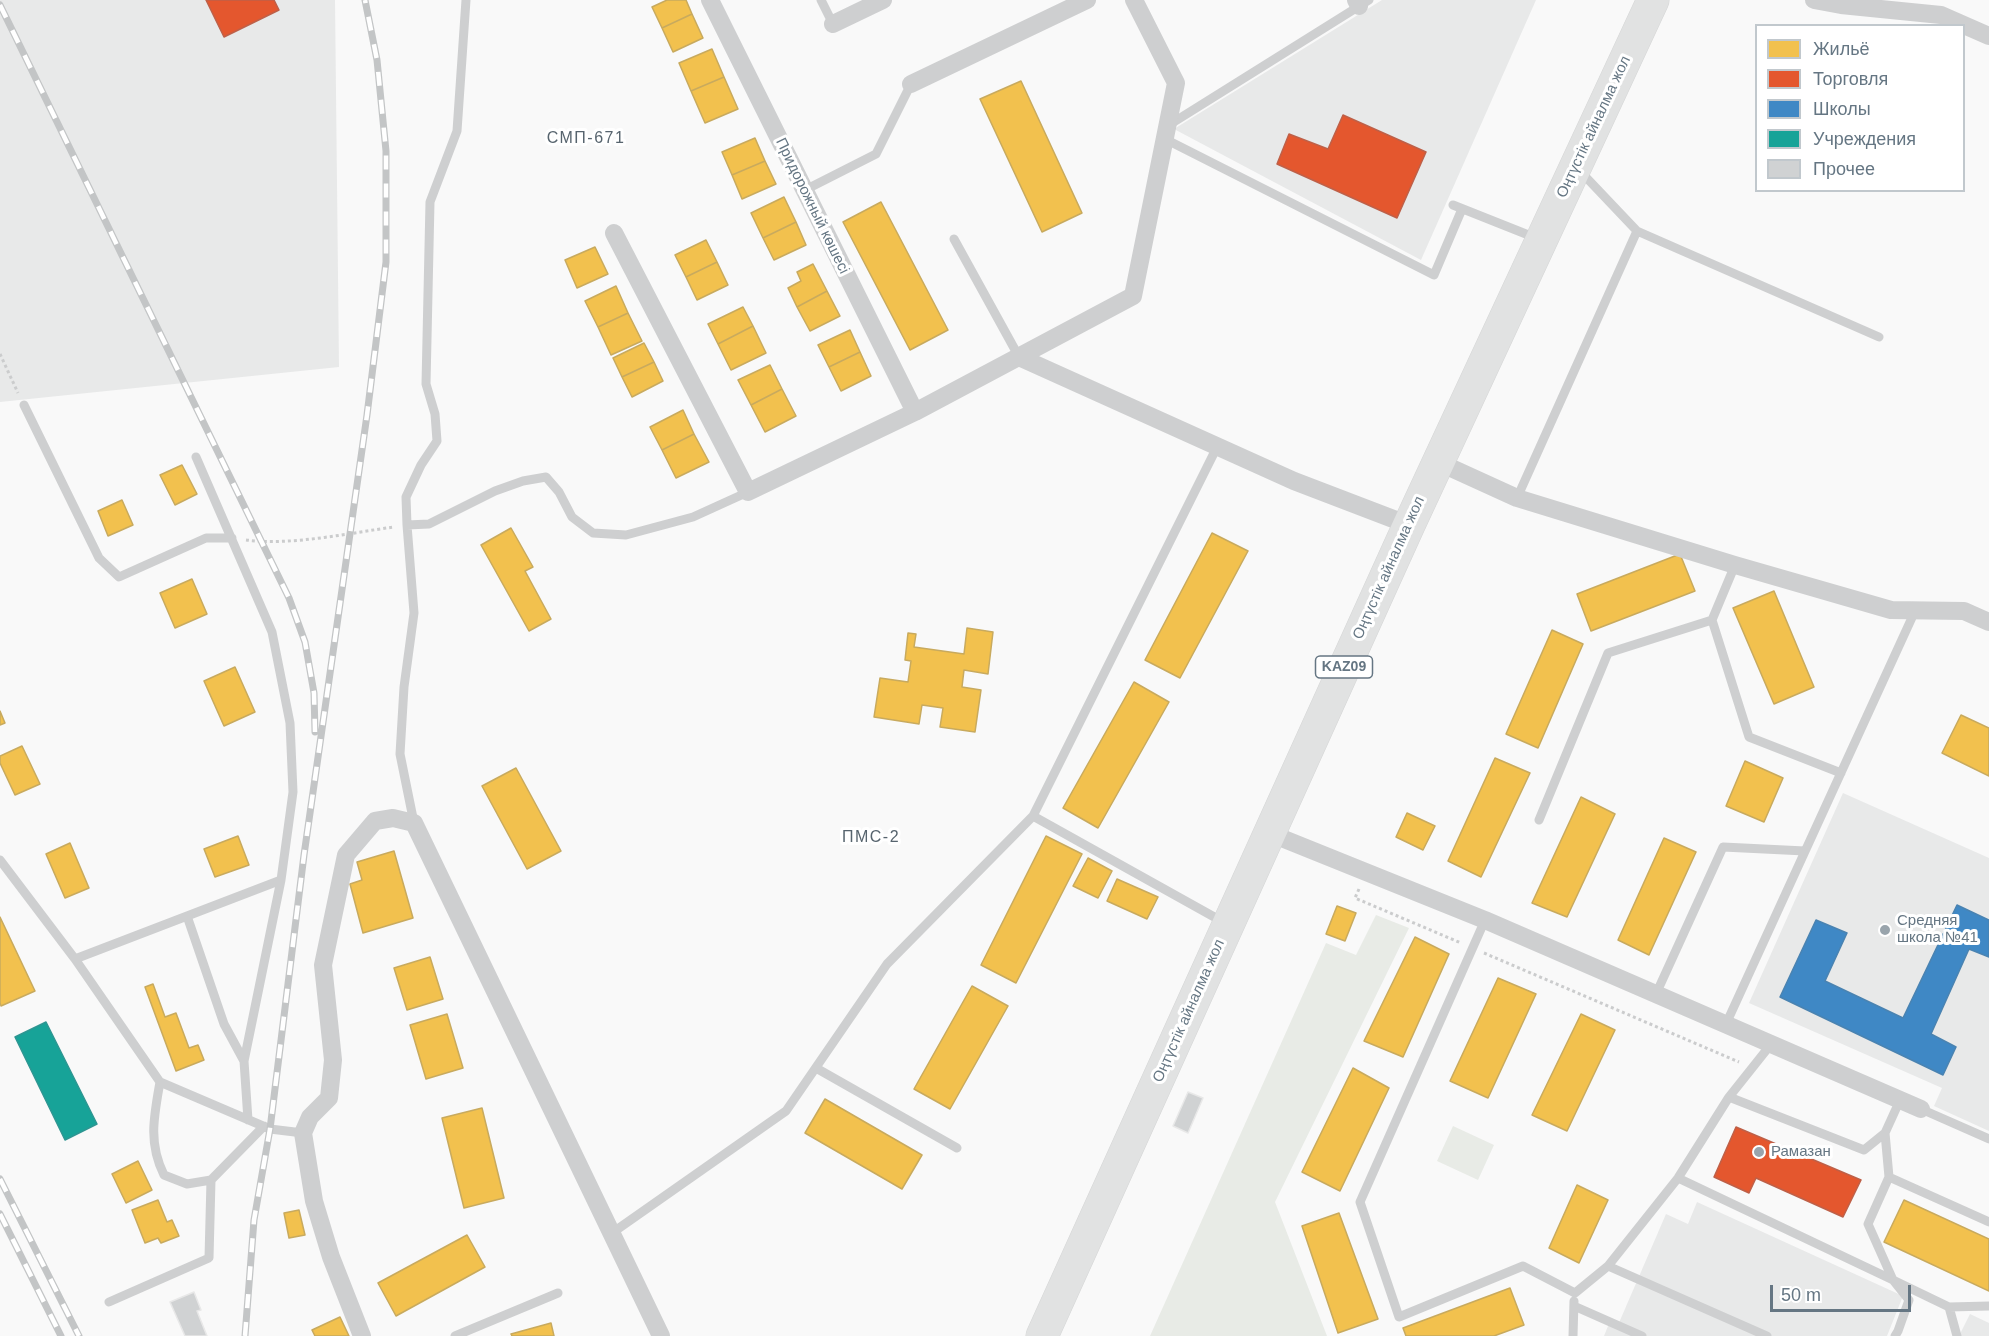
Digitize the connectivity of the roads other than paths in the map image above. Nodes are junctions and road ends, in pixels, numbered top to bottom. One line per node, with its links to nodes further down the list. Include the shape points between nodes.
1 (466, 0): 30 (lane, via 457,131 430,202 426,384 435,414 437,441 406,497)
2 (710, 0): 16 (street, Придорожный көшесі)
3 (820, 0): 11 (lane)
4 (883, 0): 11 (street)
5 (1087, 0): 13 (street)
6 (1134, 0): 14 (street, via 1176,83)
7 (1653, 0): 15 (highway, Оңтүстік айналма жол / KAZ09)
8 (1814, 0): 10 (street, via 1840,5)
9 (1362, 2): 14 (lane)
10 (1944, 8): 12 (street)
11 (833, 24)
12 (1989, 36)
13 (911, 84): 16 (lane, via 876,153)
14 (1166, 133): 20 (lane, via 1434,275 1458,207); 22 (street, via 1133,296)
15 (1575, 167): 17 (lane); 20 (highway, Оңтүстік айналма жол / KAZ09)
16 (805, 190): 24 (street, Придорожный көшесі)
17 (1636, 231): 21 (lane); 29 (lane)
18 (614, 233): 28 (street)
19 (954, 238): 22 (lane)
20 (1541, 240): 27 (highway, Оңтүстік айналма жол / KAZ09)
21 (1879, 337)
22 (1018, 357): 24 (street); 25 (street)
23 (24, 405): 32 (lane, via 99,558 119,577 206,538)
24 (915, 412): 28 (street)
25 (1217, 447): 31 (street, via 1294,482); 38 (lane)
26 (196, 457): 32 (lane)
27 (1438, 462): 29 (street); 31 (highway, Оңтүстік айналма жол / KAZ09)
28 (748, 492): 30 (lane, via 693,517 638,532 592,533 572,517 546,477 523,480 495,491 429,524)
29 (1517, 498): 33 (street)
30 (406, 525): 40 (lane, via 414,613 400,754)
31 (1408, 525): 41 (highway, Оңтүстік айналма жол / KAZ09)
32 (232, 538): 44 (lane, via 272,632 290,723 293,792)
33 (1735, 565): 34 (street, via 1891,610); 35 (lane)
34 (1915, 610): 36 (street, via 1964,610); 37 (lane)
35 (1712, 620): 37 (lane, via 1749,736); 39 (lane, via 1608,653)
36 (1989, 622)
37 (1840, 773): 42 (lane)
38 (1033, 816): 47 (lane); 53 (lane, via 887,964)
39 (1539, 820)
40 (414, 823): 60 (street, via 393,818 375,821 345,855 323,965 333,1060 329,1098 310,1117); 68 (street)
41 (1269, 833): 46 (street); 47 (highway, Оңтүстік айналма жол / KAZ09)
42 (1805, 851): 49 (lane, via 1723,847); 50 (lane)
43 (0, 860): 48 (lane)
44 (281, 880): 45 (lane); 52 (lane)
45 (187, 916): 48 (lane); 52 (lane, via 224,1024)
46 (1485, 920): 49 (street); 72 (lane, via 1360,1202 1399,1317 1523,1266)
47 (1228, 924): 80 (highway, Оңтүстік айналма жол / KAZ09)
48 (75, 959): 54 (lane)
49 (1656, 993): 50 (street)
50 (1726, 1024): 51 (street)
51 (1772, 1043): 55 (lane); 56 (street)
52 (244, 1061): 58 (lane)
53 (816, 1068): 63 (lane); 68 (lane, via 786,1111)
54 (160, 1082): 58 (lane); 66 (lane, via 152,1122 157,1161 164,1175 187,1184)
55 (1729, 1097): 61 (lane, via 1864,1150); 65 (lane)
56 (1900, 1100): 57 (street); 61 (lane)
57 (1921, 1108): 62 (lane)
58 (248, 1119): 59 (lane)
59 (264, 1126): 60 (lane); 66 (lane)
60 (303, 1133): 77 (street, via 318,1213)
61 (1885, 1133): 64 (lane)
62 (1989, 1139)
63 (957, 1148)
64 (1889, 1177): 67 (lane); 70 (lane, via 1868,1224)
65 (1678, 1178): 69 (lane); 70 (lane)
66 (211, 1180): 73 (lane, via 209,1258)
67 (1989, 1222)
68 (612, 1233): 79 (street)
69 (1608, 1266): 72 (lane); 83 (lane)
70 (1893, 1280): 76 (lane); 84 (lane, via 1909,1300)
71 (558, 1293): 78 (lane)
72 (1575, 1293): 74 (lane)
73 (109, 1302)
74 (1574, 1306): 81 (lane); 82 (lane)
75 (1989, 1306): 76 (lane)
76 (1949, 1307): 85 (lane)
77 (362, 1336)
78 (455, 1336)
79 (661, 1336)
80 (1042, 1336)
81 (1573, 1336)
82 (1642, 1336)
83 (1767, 1336)
84 (1894, 1336)
85 (1957, 1336)

